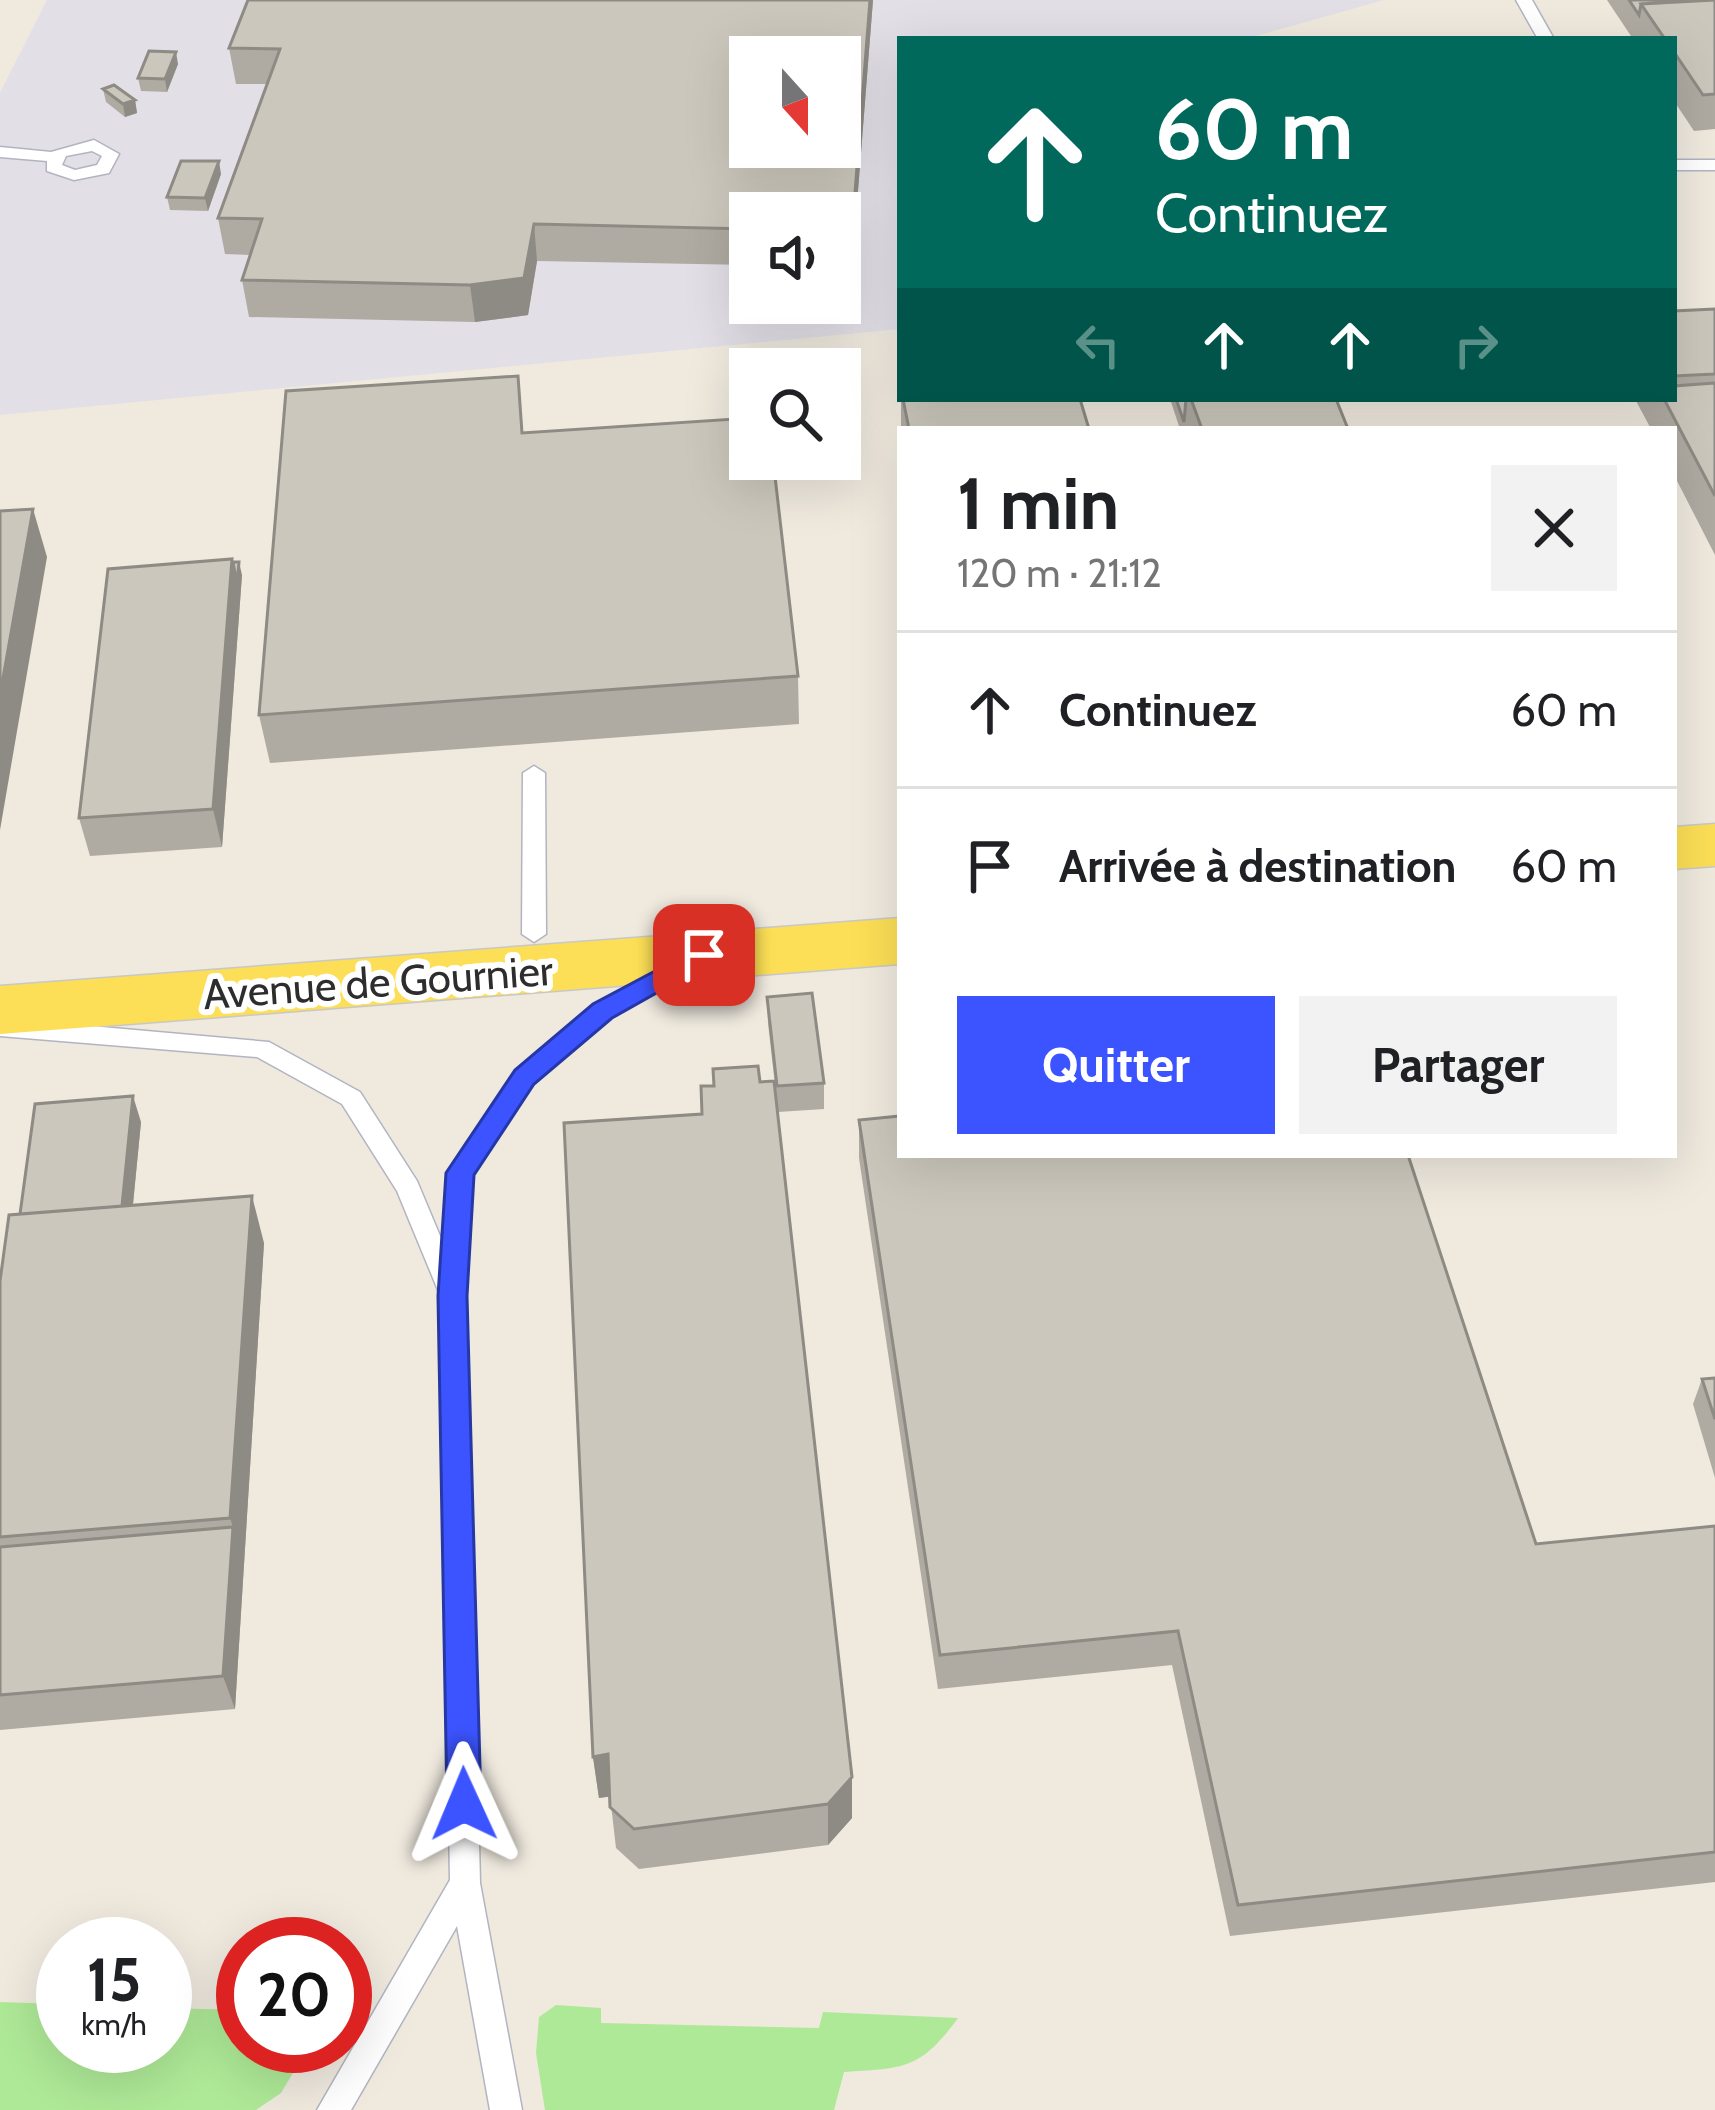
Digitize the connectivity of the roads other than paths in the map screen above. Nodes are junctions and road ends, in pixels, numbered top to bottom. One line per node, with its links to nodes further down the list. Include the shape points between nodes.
1 (1524, 0): 2 (lane)
2 (1544, 36)
3 (0, 152): 4 (lane)
4 (54, 157)
5 (1677, 165): 6 (lane)
6 (1715, 165)
7 (534, 773): 13 (lane)
8 (1715, 844): 9 (main road)
9 (1677, 848)
10 (1715, 884): 11 (main road)
11 (1677, 887)
12 (897, 907): 13 (main road, Avenue de Gournier)
13 (534, 934): 16 (main road, Avenue de Gournier)
14 (897, 941): 15 (main road, Avenue de Gournier)
15 (704, 955): 17 (main road, Avenue de Gournier); 19 (lane, via 603,1011 525,1077 460,1173)
16 (0, 974)
17 (0, 1010)
18 (0, 1027): 19 (lane, via 261,1048 351,1098 408,1188)
19 (453, 1296): 20 (lane)
20 (465, 1882): 21 (lane); 22 (lane)
21 (336, 2110)
22 (506, 2110)

